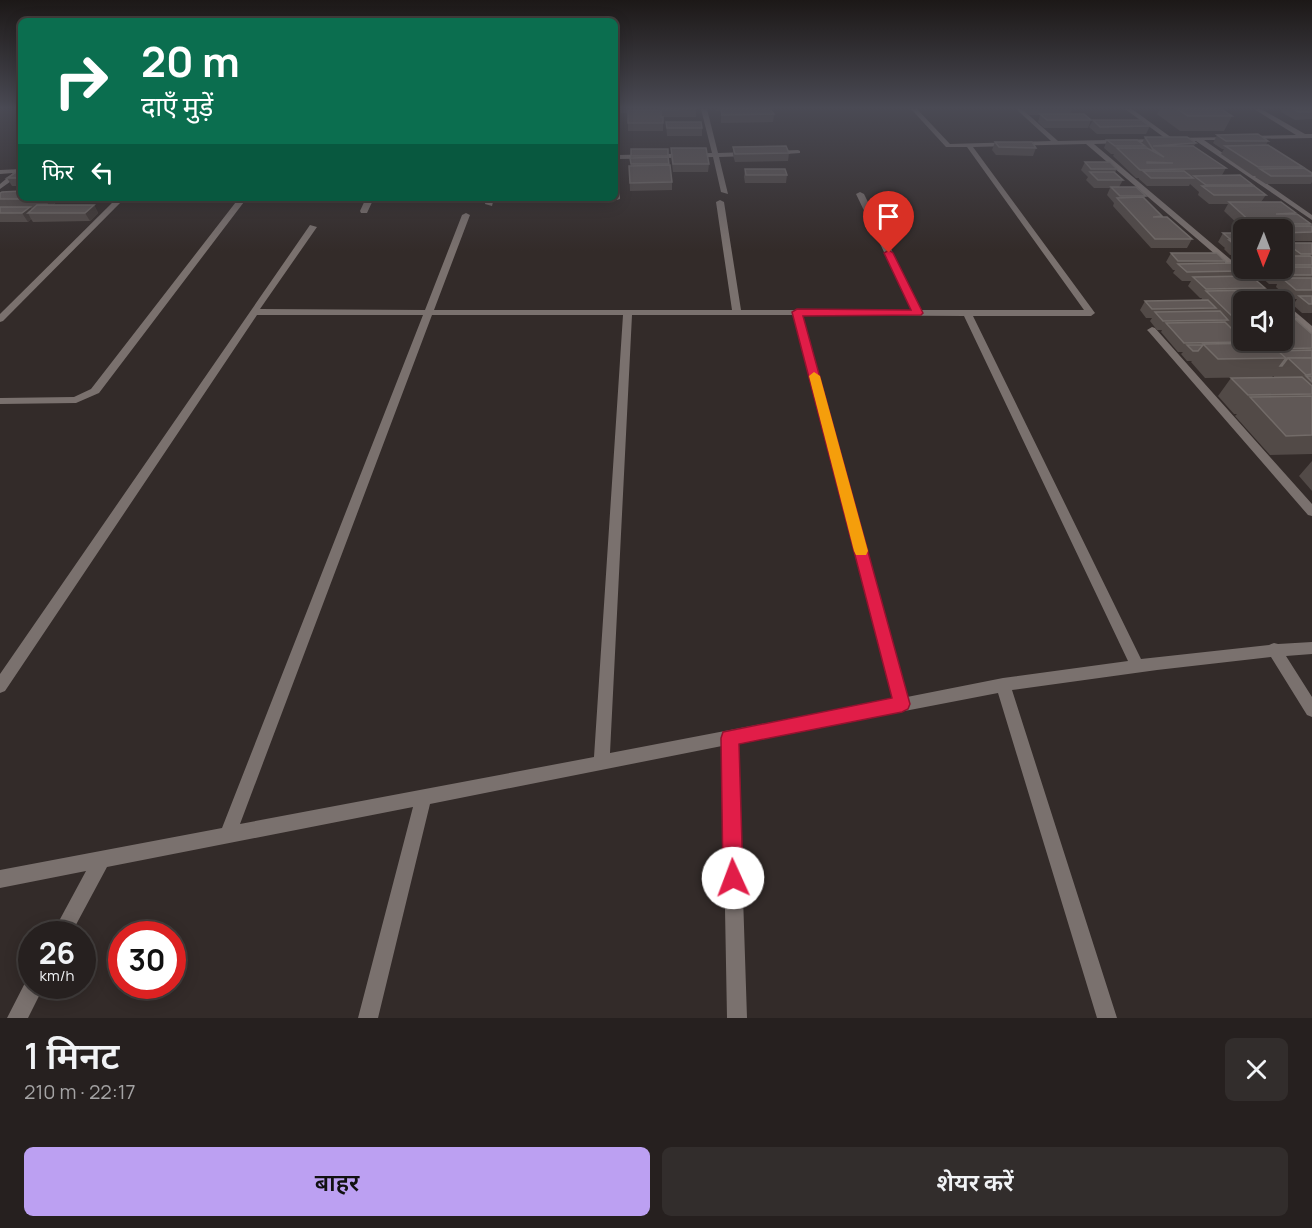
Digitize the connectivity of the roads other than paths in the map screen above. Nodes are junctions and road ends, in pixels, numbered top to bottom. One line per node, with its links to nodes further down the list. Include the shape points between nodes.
1 (618, 157): 2 (street)
2 (640, 157)
3 (717, 157): 11 (street)
4 (977, 157): 27 (street, via 1091,313)
5 (1106, 157): 21 (street)
6 (1223, 157): 19 (street)
7 (18, 171): 8 (street)
8 (0, 172)
9 (18, 173): 10 (street)
10 (0, 187)
11 (725, 192)
12 (860, 194): 28 (street)
13 (118, 201): 30 (street)
14 (241, 201): 33 (street, via 95,391 76,400)
15 (369, 201): 17 (street)
16 (720, 202): 25 (street)
17 (364, 211)
18 (466, 215): 23 (street)
19 (1312, 218)
20 (313, 227): 22 (street)
21 (1264, 291)
22 (254, 312): 23 (street); 39 (street)
23 (429, 312): 24 (street); 45 (street)
24 (628, 312): 25 (street); 43 (street)
25 (737, 312): 26 (street)
26 (797, 312): 28 (street); 40 (street)
27 (967, 312): 28 (street); 37 (street)
28 (918, 313)
29 (1293, 315): 32 (street)
30 (0, 319)
31 (1152, 330): 34 (street)
32 (1312, 331)
33 (0, 401)
34 (1312, 512)
35 (1312, 648): 36 (street)
36 (1274, 649): 37 (street); 41 (street)
37 (1137, 665): 38 (street)
38 (1003, 685): 40 (street); 53 (street)
39 (0, 686)
40 (902, 704): 42 (street)
41 (1312, 710)
42 (730, 738): 43 (street); 52 (street)
43 (602, 762): 44 (street)
44 (424, 796): 45 (street); 51 (street)
45 (228, 834): 46 (street)
46 (102, 859): 47 (street); 48 (street)
47 (0, 879)
48 (68, 921)
49 (27, 999): 50 (street)
50 (17, 1018)
51 (368, 1018)
52 (737, 1018)
53 (1107, 1018)

